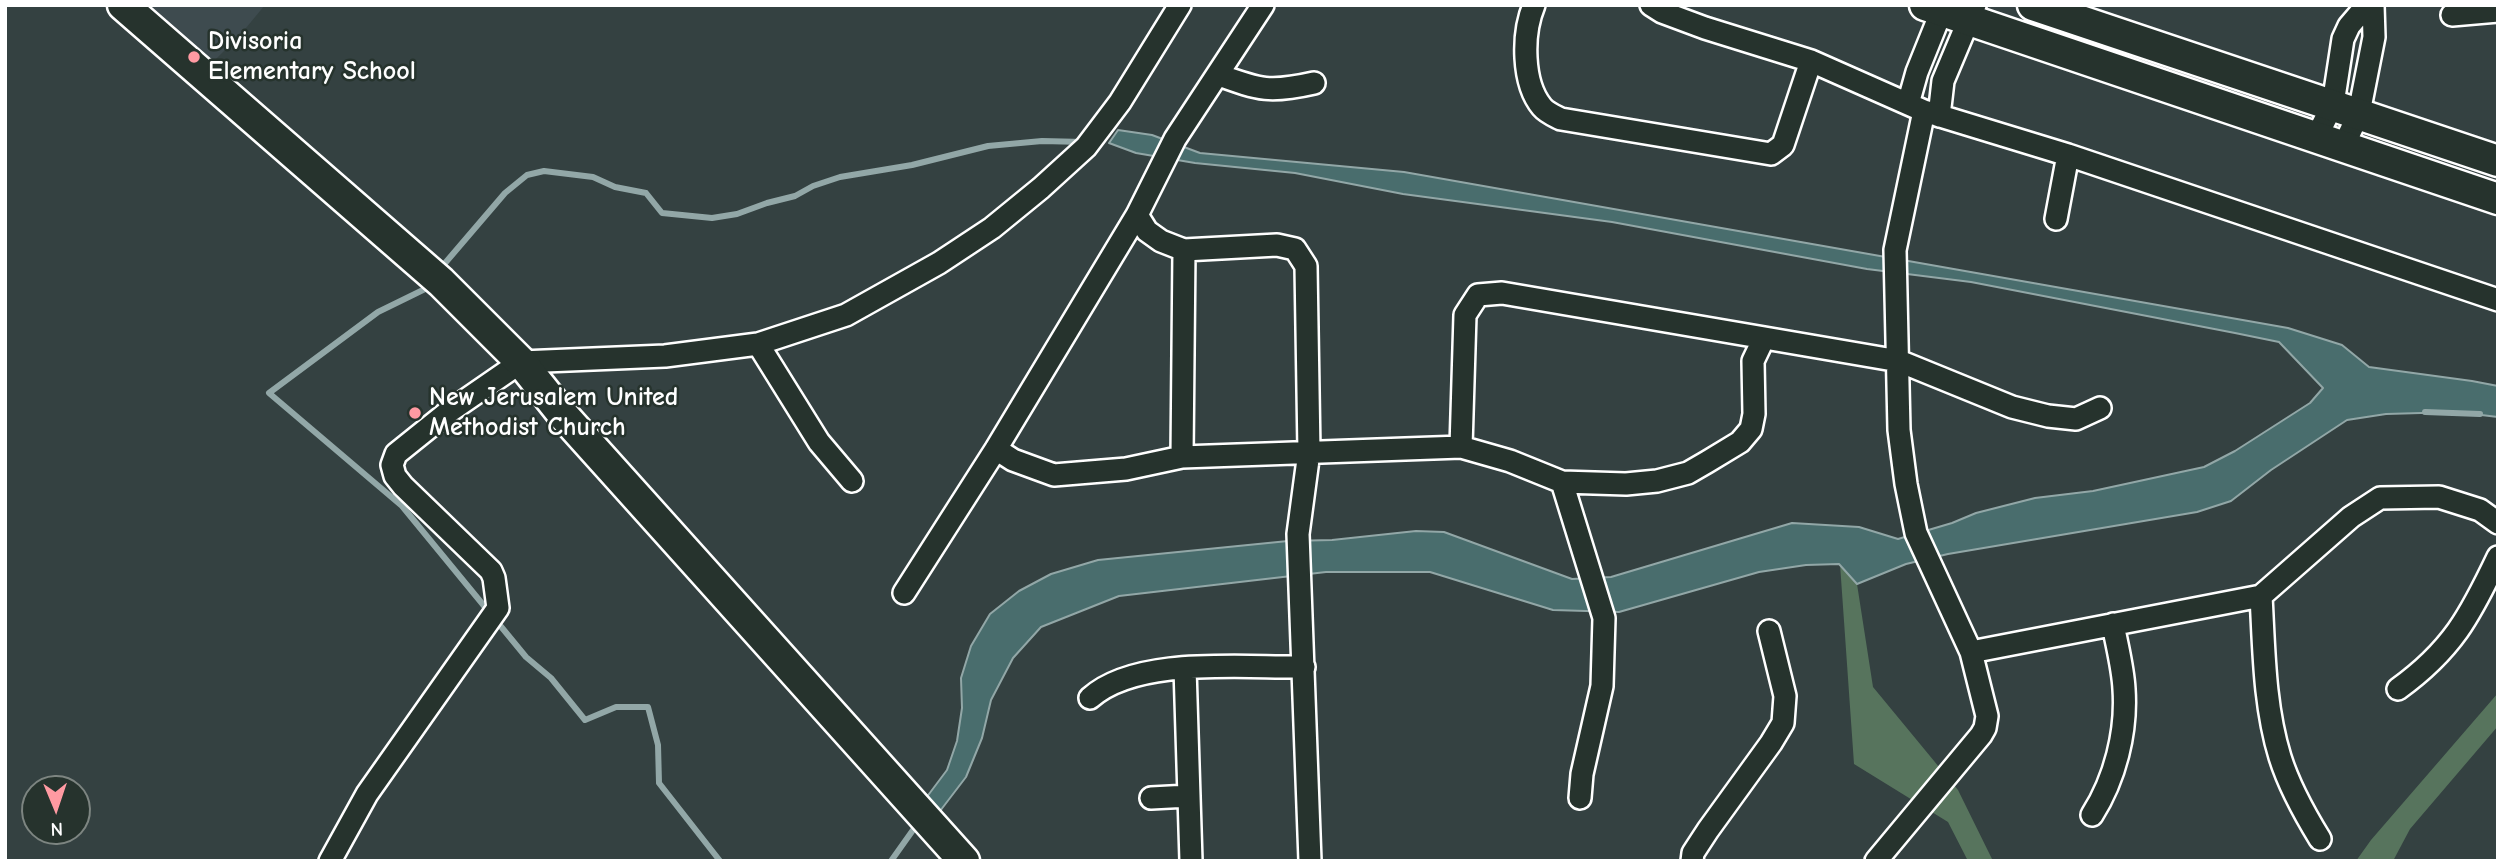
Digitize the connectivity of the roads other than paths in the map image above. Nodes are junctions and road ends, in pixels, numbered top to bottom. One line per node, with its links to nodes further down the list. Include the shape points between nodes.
1 (123, 5): 28 (main road, via 411,255)
2 (1181, 5): 26 (street, via 1091,139 992,228 846,315)
3 (1263, 5): 13 (street)
4 (1534, 5): 12 (street, via 1526,52 1532,89 1544,109 1561,119 1770,154 1783,145)
5 (1651, 5): 12 (street, via 1705,28)
6 (2033, 5): 15 (main road)
7 (2367, 5): 15 (street, via 2343,39)
8 (2373, 5): 15 (street, via 2374,37)
9 (1951, 9): 16 (street, via 1943,81); 16 (street, via 1917,72); 17 (main road)
10 (2498, 11): 11 (street)
11 (2452, 15)
12 (1811, 61): 16 (street)
13 (1219, 75): 14 (street, via 1258,89); 21 (street, via 1175,139)
14 (1314, 83)
15 (2346, 109): 17 (street); 19 (main road)
16 (1923, 111): 18 (street); 27 (street, via 1895,250)
17 (2331, 141): 20 (main road)
18 (2068, 155): 22 (street); 24 (street)
19 (2498, 161)
20 (2498, 199)
21 (1137, 215): 23 (street, via 1147,231); 31 (street)
22 (2056, 219)
23 (1184, 250): 32 (street, via 1277,245 1295,249 1306,266); 33 (street)
24 (2498, 300)
25 (1764, 338): 27 (street); 30 (street, via 1502,293 1478,295 1465,315); 35 (street, via 1754,361 1751,429 1740,442 1688,473 1657,481)
26 (758, 344): 28 (street, via 665,356); 34 (street, via 818,442)
27 (1899, 361): 29 (street, via 2012,407 2048,416 2076,419); 42 (street, via 1899,430 1916,533)
28 (521, 362): 52 (main road, via 564,416); 53 (street, via 396,454 392,465 403,486 491,571 498,608 367,794)
29 (2100, 408)
30 (1461, 447): 32 (street); 35 (street)
31 (996, 449): 33 (street, via 1054,475 1126,469); 38 (street)
32 (1309, 452): 33 (street); 43 (street, via 1298,534)
33 (1182, 457)
34 (852, 481)
35 (1562, 482): 49 (street, via 1604,618 1602,686)
36 (2498, 523): 39 (street, via 2480,510 2439,497 2380,498 2351,517)
37 (2498, 557): 45 (street, via 2451,642 2426,669)
38 (904, 593)
39 (2261, 596): 40 (street); 51 (street, via 2268,695 2280,756)
40 (2113, 624): 42 (street); 50 (street, via 2124,690 2122,730 2113,770)
41 (1769, 631): 56 (street, via 1785,695 1783,723 1708,830)
42 (1971, 652): 57 (street, via 1986,710 1985,728)
43 (1304, 667): 44 (street); 55 (street)
44 (1185, 668): 46 (street, via 1138,673 1101,688); 47 (street)
45 (2398, 689)
46 (1090, 698)
47 (1189, 796): 48 (street); 54 (street)
48 (1151, 798)
49 (1580, 798)
50 (2092, 815)
51 (2320, 839)
52 (956, 851)
53 (330, 861)
54 (1191, 861)
55 (1310, 861)
56 (1692, 861)
57 (1875, 861)

